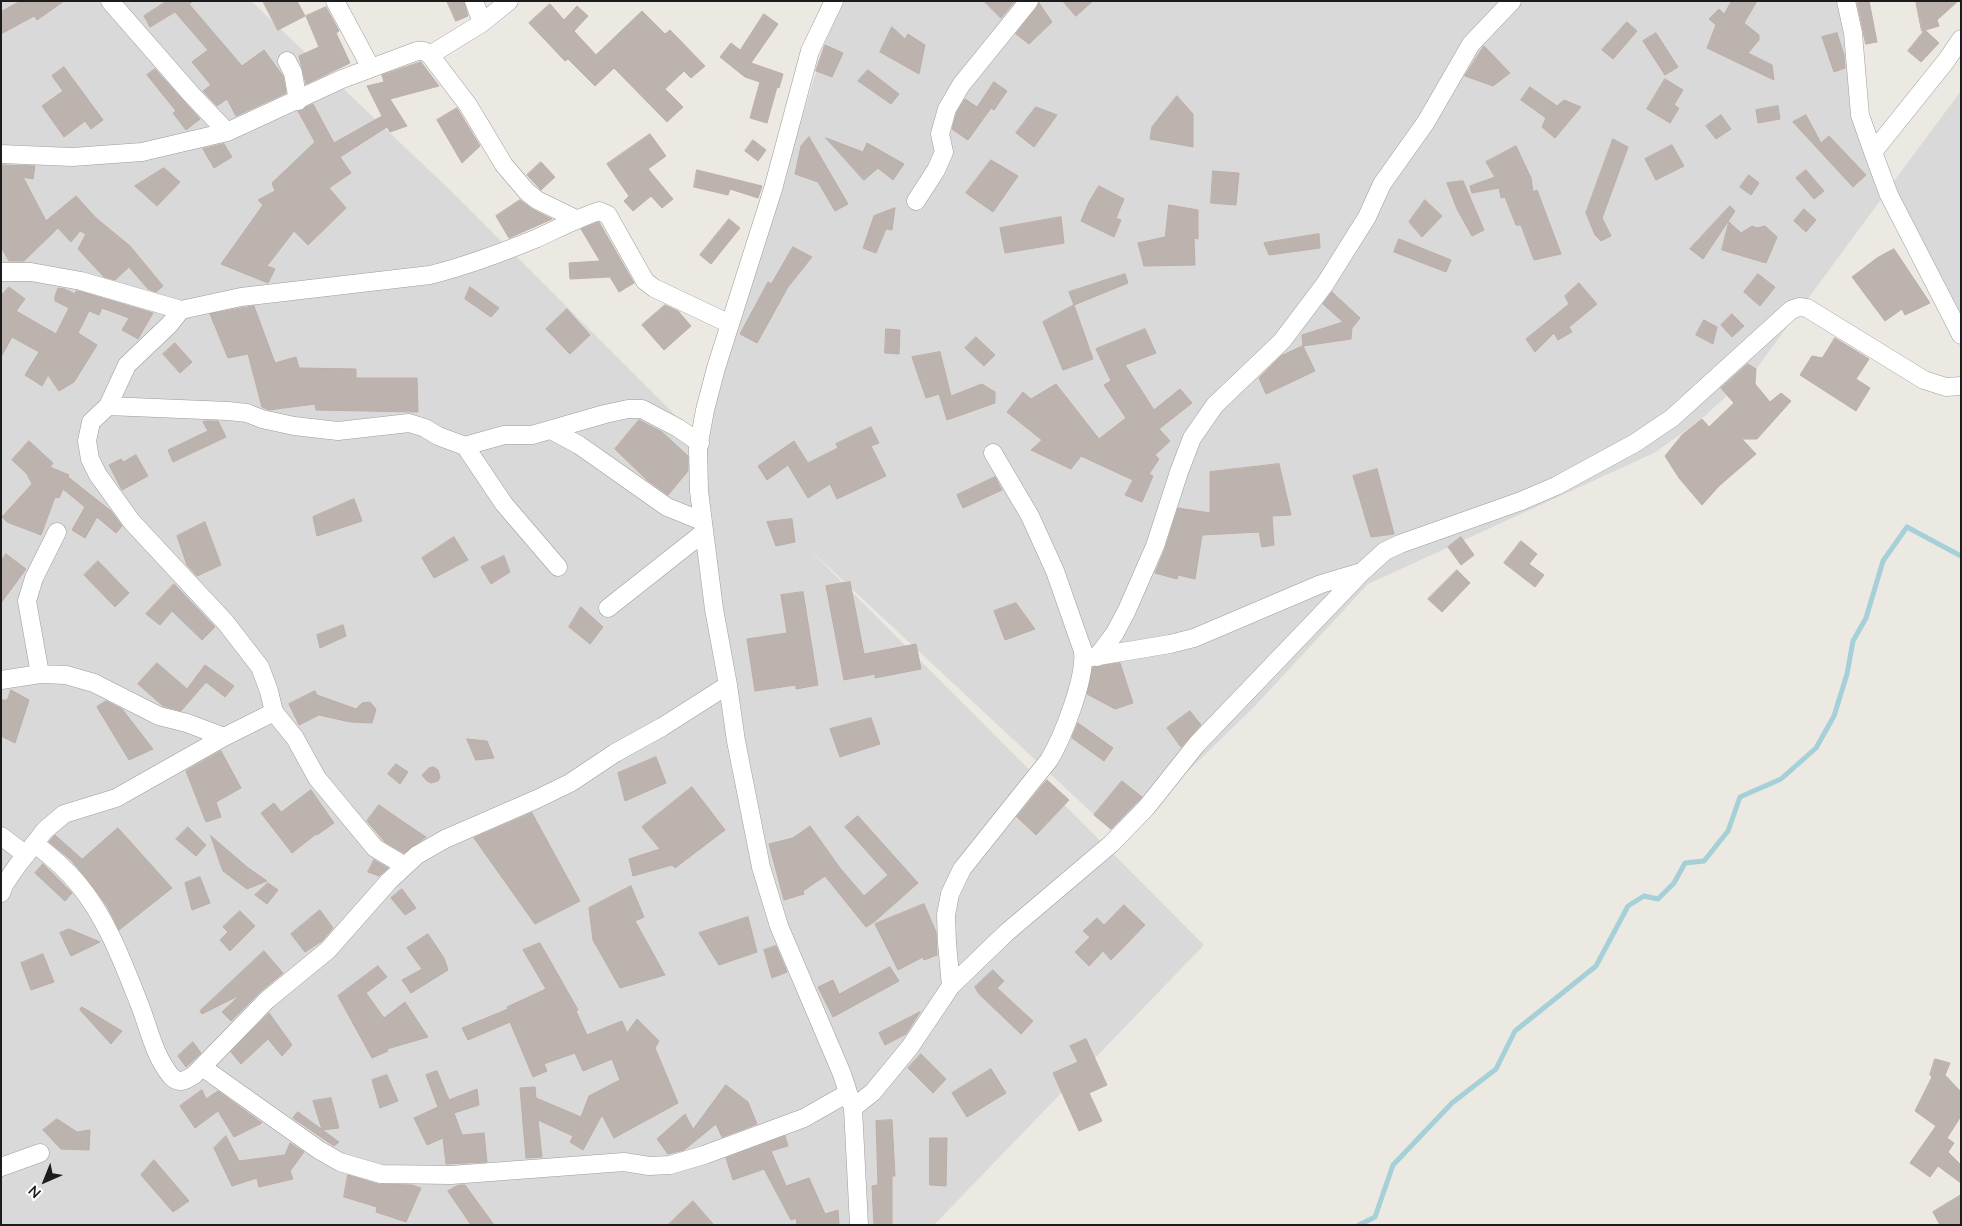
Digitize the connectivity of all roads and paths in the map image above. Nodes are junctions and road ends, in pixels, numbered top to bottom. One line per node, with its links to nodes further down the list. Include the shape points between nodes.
1 (110, 1): 16 (street)
2 (336, 1): 14 (street)
3 (474, 1): 9 (street)
4 (509, 1): 9 (street)
5 (834, 1): 23 (street, via 810,51 773,189)
6 (1029, 1): 19 (street, via 961,85 947,109 940,134 944,152)
7 (1512, 1): 36 (street, via 1471,44 1426,122 1382,184 1367,216 1325,284 1282,341 1215,405 1192,438 1155,546 1127,610 1115,632)
8 (1846, 1): 17 (street, via 1853,33 1860,115)
9 (482, 23): 11 (street)
10 (1961, 39): 12 (street)
11 (430, 56): 14 (street, via 424,51 417,51); 20 (street, via 468,105 504,165 527,192)
12 (1953, 58): 17 (street)
13 (287, 61): 15 (street, via 293,73)
14 (370, 68): 15 (street)
15 (298, 101): 16 (street)
16 (227, 132): 18 (street, via 142,152 72,157)
17 (1873, 152): 24 (street, via 1889,195)
18 (1, 154)
19 (916, 201)
20 (576, 218): 22 (street, via 522,244 430,275 241,297); 23 (street, via 599,211 608,216 645,281)
21 (1, 272): 22 (street, via 31,272 81,281)
22 (181, 310): 26 (street, via 170,325 127,365)
23 (730, 324): 28 (street, via 705,410)
24 (1961, 335)
25 (1961, 386): 34 (street, via 1946,388 1924,380 1807,308 1799,307 1791,310 1672,418 1635,444 1521,501 1385,551)
26 (108, 406): 29 (street, via 247,413 294,426 338,431 409,423); 40 (street, via 91,422 87,441 90,459 98,475 132,522 226,624 260,667)
27 (553, 431): 28 (street, via 605,414 642,409); 29 (street, via 532,436 504,435); 31 (street, via 579,445 667,507)
28 (700, 443): 31 (street, via 699,490)
29 (466, 446): 33 (street, via 504,504)
30 (993, 453): 36 (street, via 1030,516 1055,570 1083,651)
31 (703, 527): 35 (street); 39 (street)
32 (57, 532): 37 (street, via 34,578 27,601)
33 (558, 567)
34 (1362, 572): 36 (street, via 1321,584 1194,638); 46 (street, via 1197,744 1146,808 1111,844)
35 (608, 608)
36 (1090, 657): 46 (street, via 1058,745 962,869 950,894 946,915)
37 (40, 674): 38 (street); 41 (street, via 66,675 94,683 159,716)
38 (1, 680)
39 (728, 686): 44 (street, via 570,783 445,838 417,855); 48 (street, via 761,867 779,926)
40 (274, 712): 41 (street); 44 (street, via 295,738 317,778 348,817 375,848)
41 (224, 737): 43 (street, via 116,798 64,814)
42 (1, 836): 43 (street)
43 (30, 849): 45 (street); 47 (street, via 52,858 81,887 110,933 154,1046 172,1078 184,1082)
44 (406, 866): 47 (street, via 328,950 267,1000)
45 (1, 893)
46 (951, 986): 48 (street, via 910,1047 873,1092)
47 (202, 1067): 48 (street, via 319,1150 340,1162 381,1174 451,1175 624,1162 670,1165)
48 (851, 1101): 51 (street)
49 (40, 1153): 50 (street)
50 (1, 1167)
51 (859, 1225)

